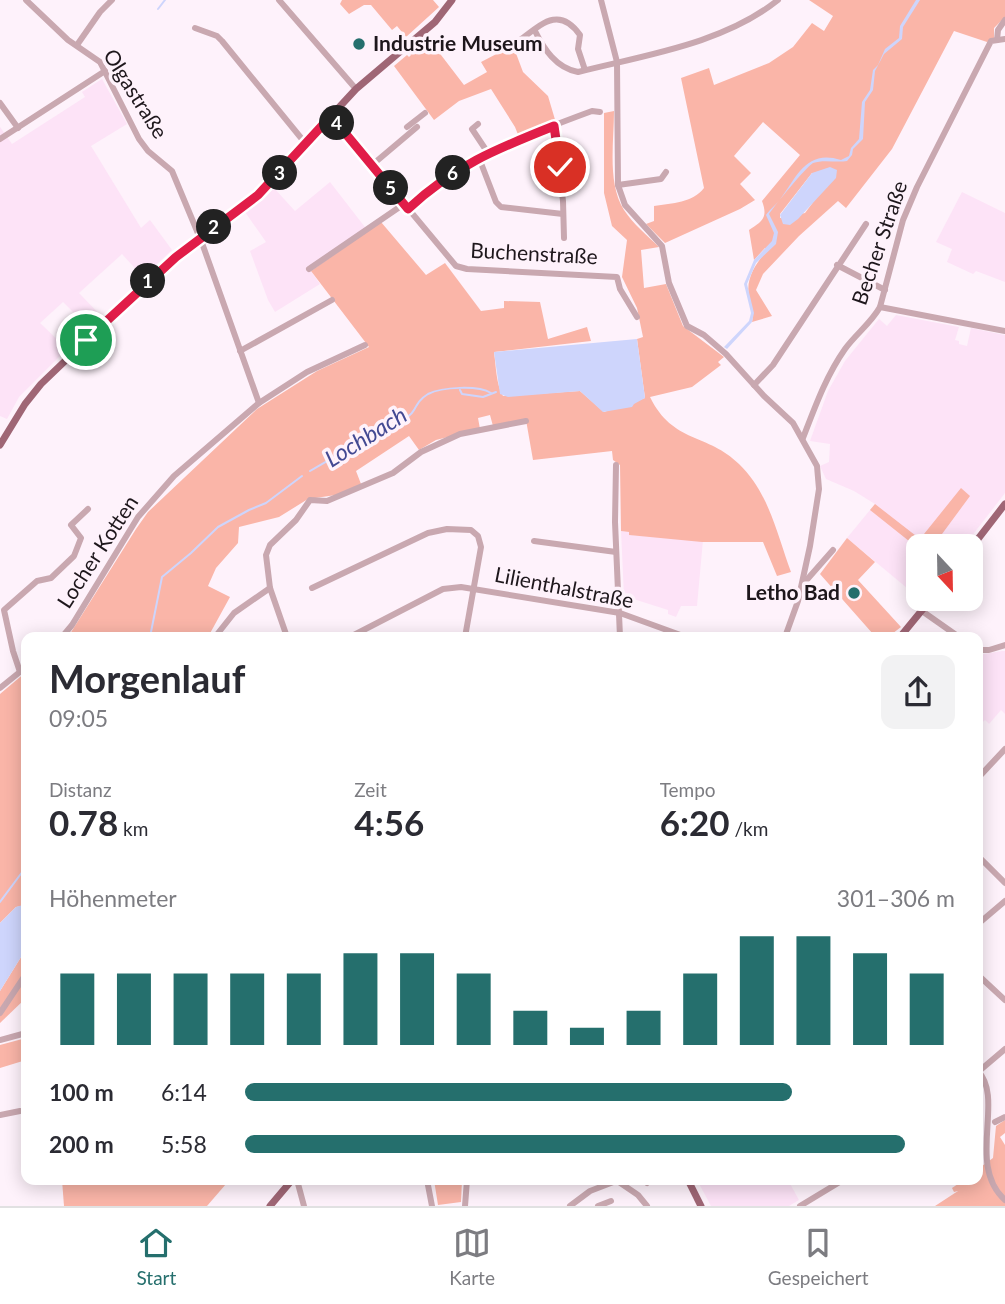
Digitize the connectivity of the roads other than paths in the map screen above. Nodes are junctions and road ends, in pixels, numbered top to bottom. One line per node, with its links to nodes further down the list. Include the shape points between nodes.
1 (26, 0): 11 (street, Olgastraße)
2 (112, 0): 11 (street, Olgastraße)
3 (279, 0): 16 (street)
4 (453, 0): 16 (main road, via 436,22)
5 (601, 0): 13 (street)
6 (778, 0): 13 (street, via 723,31)
7 (1005, 20): 10 (street, Becher Straße, via 997,33)
8 (195, 28): 25 (street, via 222,41)
9 (535, 31): 12 (street); 14 (street, via 550,56 573,71); 14 (street, via 557,18 572,25 580,35 578,49)
10 (1001, 39): 38 (street, Becher Straße, via 989,43 917,187 894,246)
11 (77, 45): 15 (street, Olgastraße)
12 (510, 47)
13 (617, 62): 14 (street); 30 (street)
14 (584, 70)
15 (105, 71): 23 (street); 34 (street, Olgastraße, via 139,139 172,171)
16 (356, 89): 20 (main road)
17 (0, 103): 23 (street)
18 (600, 112): 22 (street)
19 (425, 113): 28 (street)
20 (331, 116): 25 (main road); 28 (street, Buchenstraße)
21 (478, 124): 26 (street, via 472,129)
22 (554, 126): 26 (street); 32 (street)
23 (18, 128): 24 (street)
24 (0, 139)
25 (306, 144): 34 (main road, via 258,195)
26 (488, 153): 27 (street)
27 (479, 158): 31 (street); 32 (street, via 500,207)
28 (372, 165): 31 (street, Buchenstraße)
29 (666, 172): 30 (street, via 661,179)
30 (618, 185): 45 (street, via 625,205 662,246 669,283 687,326 726,354)
31 (406, 207): 37 (street); 41 (street, Buchenstraße, via 459,268 617,277)
32 (563, 214): 35 (street)
33 (866, 223): 36 (street)
34 (200, 238): 44 (street, Olgastraße); 49 (main road, via 139,289 41,384)
35 (564, 238)
36 (837, 265): 38 (street); 45 (street, via 773,365)
37 (309, 269)
38 (885, 290): 40 (street, Becher Straße)
39 (332, 300): 44 (street)
40 (880, 307): 42 (street); 48 (street, Becher Straße, via 830,374)
41 (637, 317)
42 (1005, 331)
43 (365, 345): 46 (street, Locher Kotten)
44 (240, 351): 46 (street, Olgastraße)
45 (754, 385): 48 (street)
46 (259, 403): 63 (street, Locher Kotten, via 174,476 146,507)
47 (526, 421): 58 (street, via 460,434 421,452 393,473 323,502 310,500 268,550)
48 (803, 438): 57 (street, via 818,471 820,489)
49 (0, 445)
50 (616, 465): 56 (street)
51 (1005, 504): 53 (main road)
52 (88, 509): 75 (street, Locher Kotten, via 71,525 81,538 74,556 51,578 37,580 4,610)
53 (982, 534)
54 (534, 541): 56 (street)
55 (832, 550): 57 (street)
56 (616, 552): 62 (street)
57 (803, 584): 70 (street)
58 (270, 588): 64 (street, via 234,613); 65 (street)
59 (312, 588): 60 (street, via 435,531 471,530 481,542)
60 (474, 588): 62 (street, Lilienthalstraße); 66 (street, Lilienthalstraße, via 443,589); 67 (street)
61 (922, 611): 71 (main road); 72 (street)
62 (620, 613): 68 (street); 69 (street, Lilienthalstraße)
63 (66, 632)
64 (219, 632)
65 (285, 632)
66 (361, 632)
67 (466, 632)
68 (620, 632)
69 (672, 632)
70 (787, 632)
71 (904, 632)
72 (952, 632)
73 (1005, 645): 74 (street)
74 (983, 650)
75 (21, 665)
76 (21, 671): 77 (street)
77 (0, 688)
78 (1005, 749): 79 (street)
79 (983, 773)
80 (983, 861): 81 (street)
81 (1005, 883)
82 (1005, 901): 83 (street)
83 (983, 920)
84 (983, 980): 86 (street)
85 (21, 982): 87 (street)
86 (1005, 1000)
87 (0, 1013)
88 (21, 1034): 89 (street)
89 (0, 1040)
90 (1005, 1049): 91 (street)
91 (983, 1067)
92 (983, 1075): 96 (street, via 995,1095)
93 (20, 1111): 94 (street)
94 (0, 1115)
95 (1005, 1116): 96 (street)
96 (995, 1122): 107 (street, via 989,1169)
97 (290, 1185): 109 (main road)
98 (297, 1185): 110 (street)
99 (428, 1185): 111 (street)
100 (467, 1185): 112 (street)
101 (606, 1185): 113 (street)
102 (623, 1185): 106 (street)
103 (645, 1185): 106 (street)
104 (690, 1185): 116 (main road)
105 (832, 1185): 117 (street)
106 (638, 1195): 115 (street)
107 (1005, 1200)
108 (611, 1201): 114 (street)
109 (270, 1206)
110 (304, 1206)
111 (432, 1206)
112 (465, 1206)
113 (570, 1206)
114 (598, 1206)
115 (647, 1206)
116 (701, 1206)
117 (800, 1206)

